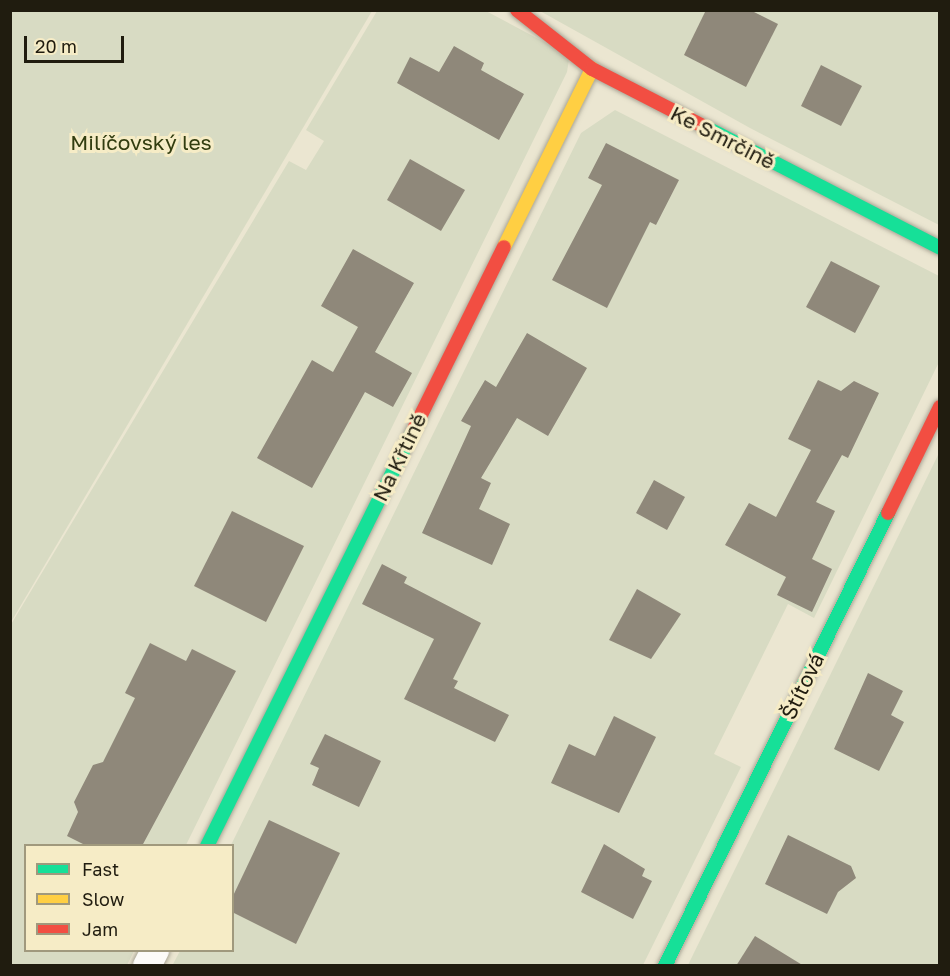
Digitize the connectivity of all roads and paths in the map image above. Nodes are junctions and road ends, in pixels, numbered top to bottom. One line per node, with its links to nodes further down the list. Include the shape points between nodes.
1 (517, 10): 2 (street, Ke Smrčině)
2 (592, 69): 3 (street, Ke Smrčině); 5 (street, Na Křtině)
3 (939, 248)
4 (939, 407): 8 (street, Štítová)
5 (208, 844)
6 (154, 952): 7 (street)
7 (147, 966)
8 (665, 966)

